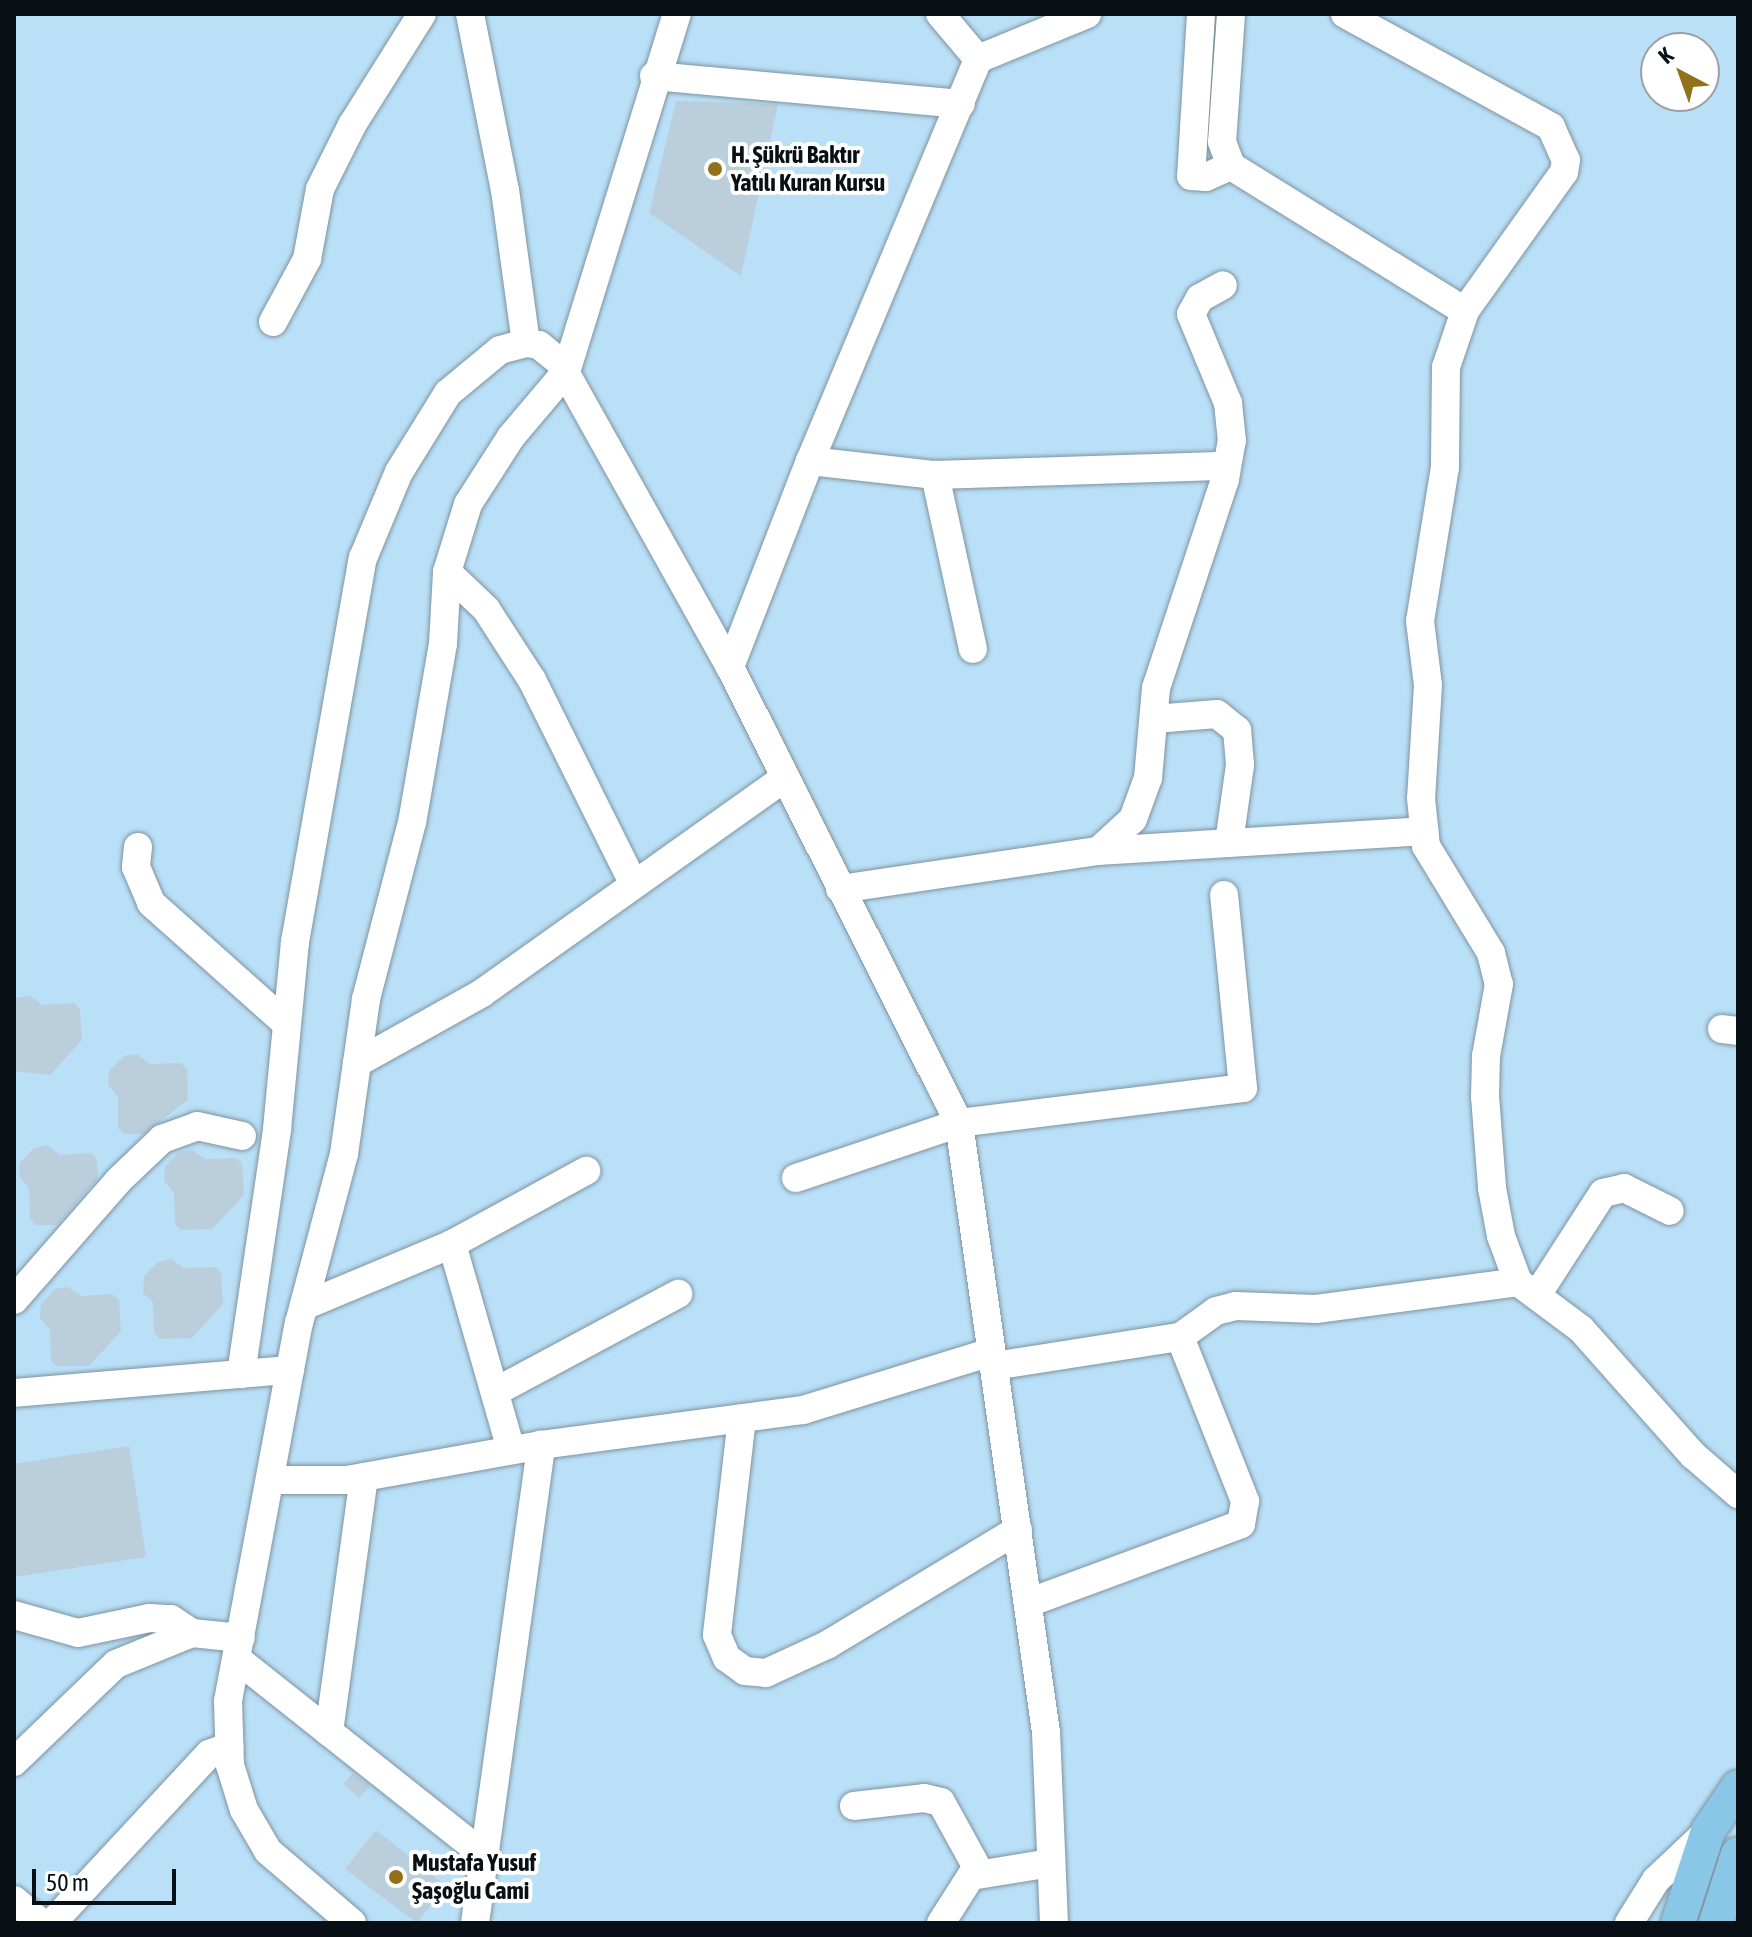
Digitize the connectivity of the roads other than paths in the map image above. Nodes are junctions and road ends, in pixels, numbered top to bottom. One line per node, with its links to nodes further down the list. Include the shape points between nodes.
1 (422, 14): 15 (street, via 352,125 320,189 307,259)
2 (470, 14): 16 (street, via 505,190)
3 (677, 14): 10 (street)
4 (940, 14): 9 (street)
5 (1087, 14): 9 (street)
6 (1201, 14): 12 (street, via 1191,176 1206,177)
7 (1231, 14): 12 (street, via 1222,142)
8 (1345, 14): 14 (street, via 1551,127 1564,148 1564,172)
9 (978, 59): 11 (street)
10 (654, 76): 11 (street); 17 (street, via 632,167)
11 (961, 104): 18 (street)
12 (1231, 166): 14 (street)
13 (1223, 285): 19 (street, via 1200,298 1191,314 1228,403 1232,441)
14 (1465, 311): 26 (street, via 1446,367 1445,467 1420,621 1428,685)
15 (273, 322)
16 (526, 343): 17 (street, via 550,351); 33 (street, via 500,350 448,393 399,472 363,558 295,942)
17 (566, 372): 21 (street, via 511,437 468,504); 23 (street)
18 (810, 461): 20 (street); 23 (street)
19 (1227, 466): 20 (street); 24 (street, via 1156,688)
20 (935, 475): 22 (street)
21 (447, 572): 30 (street, via 486,609 532,680); 34 (street, via 443,644 412,823 366,999)
22 (973, 649)
23 (730, 667): 25 (street)
24 (1154, 719): 27 (street, via 1217,714 1237,730 1240,765); 29 (street, via 1143,799 1118,836)
25 (785, 778): 30 (street); 31 (street)
26 (1424, 831): 27 (street); 41 (street, via 1441,877 1491,953 1499,984 1486,1056 1486,1112 1501,1236)
27 (1229, 842): 29 (street)
28 (138, 847): 33 (street, via 136,867 151,903)
29 (1098, 851): 31 (street)
30 (633, 883): 34 (street, via 482,993)
31 (840, 889): 35 (street)
32 (1224, 895): 35 (street, via 1243,1088)
33 (287, 1024): 48 (street)
34 (357, 1063): 44 (street, via 344,1154)
35 (959, 1123): 38 (street); 46 (street)
36 (242, 1136): 43 (street, via 197,1126 162,1139)
37 (586, 1171): 40 (street)
38 (796, 1178)
39 (1670, 1211): 41 (street, via 1624,1188 1603,1193)
40 (452, 1244): 44 (street); 49 (street)
41 (1528, 1288): 45 (street, via 1316,1309 1236,1306 1216,1311); 56 (street, via 1581,1329 1693,1455)
42 (678, 1294): 49 (street)
43 (14, 1300)
44 (304, 1306): 47 (street)
45 (1180, 1337): 46 (street); 58 (street, via 1245,1501 1241,1524)
46 (992, 1359): 51 (street, via 803,1410); 57 (street)
47 (290, 1370): 48 (street); 55 (street)
48 (241, 1374): 50 (street)
49 (495, 1392): 53 (street)
50 (14, 1393)
51 (742, 1418): 52 (street); 57 (street, via 717,1635 727,1658 745,1671 766,1673 827,1645)
52 (541, 1445): 53 (street); 69 (street)
53 (511, 1450): 54 (street)
54 (364, 1477): 55 (street); 62 (street)
55 (270, 1480): 61 (street)
56 (1738, 1494)
57 (1018, 1530): 58 (street)
58 (1028, 1603): 70 (street, via 1046,1732)
59 (14, 1615): 60 (street, via 78,1633 149,1618 171,1619)
60 (192, 1633): 61 (street); 64 (street, via 116,1664)
61 (239, 1648): 62 (street); 63 (street, via 228,1701)
62 (329, 1732): 69 (street)
63 (230, 1746): 73 (street, via 244,1810 268,1851); 75 (street, via 209,1754)
64 (14, 1762)
65 (1738, 1787): 67 (main road)
66 (854, 1806): 71 (street, via 924,1798 941,1802)
67 (1708, 1831): 79 (street, via 1656,1880); 80 (main road)
68 (1738, 1854): 81 (main road)
69 (484, 1855): 76 (street)
70 (1050, 1863): 71 (street); 78 (street)
71 (979, 1871): 77 (street, via 960,1886)
72 (14, 1900): 74 (street)
73 (341, 1920)
74 (41, 1923)
75 (52, 1923)
76 (475, 1923)
77 (941, 1923)
78 (1054, 1923)
79 (1629, 1923)
80 (1678, 1923)
81 (1716, 1923)

